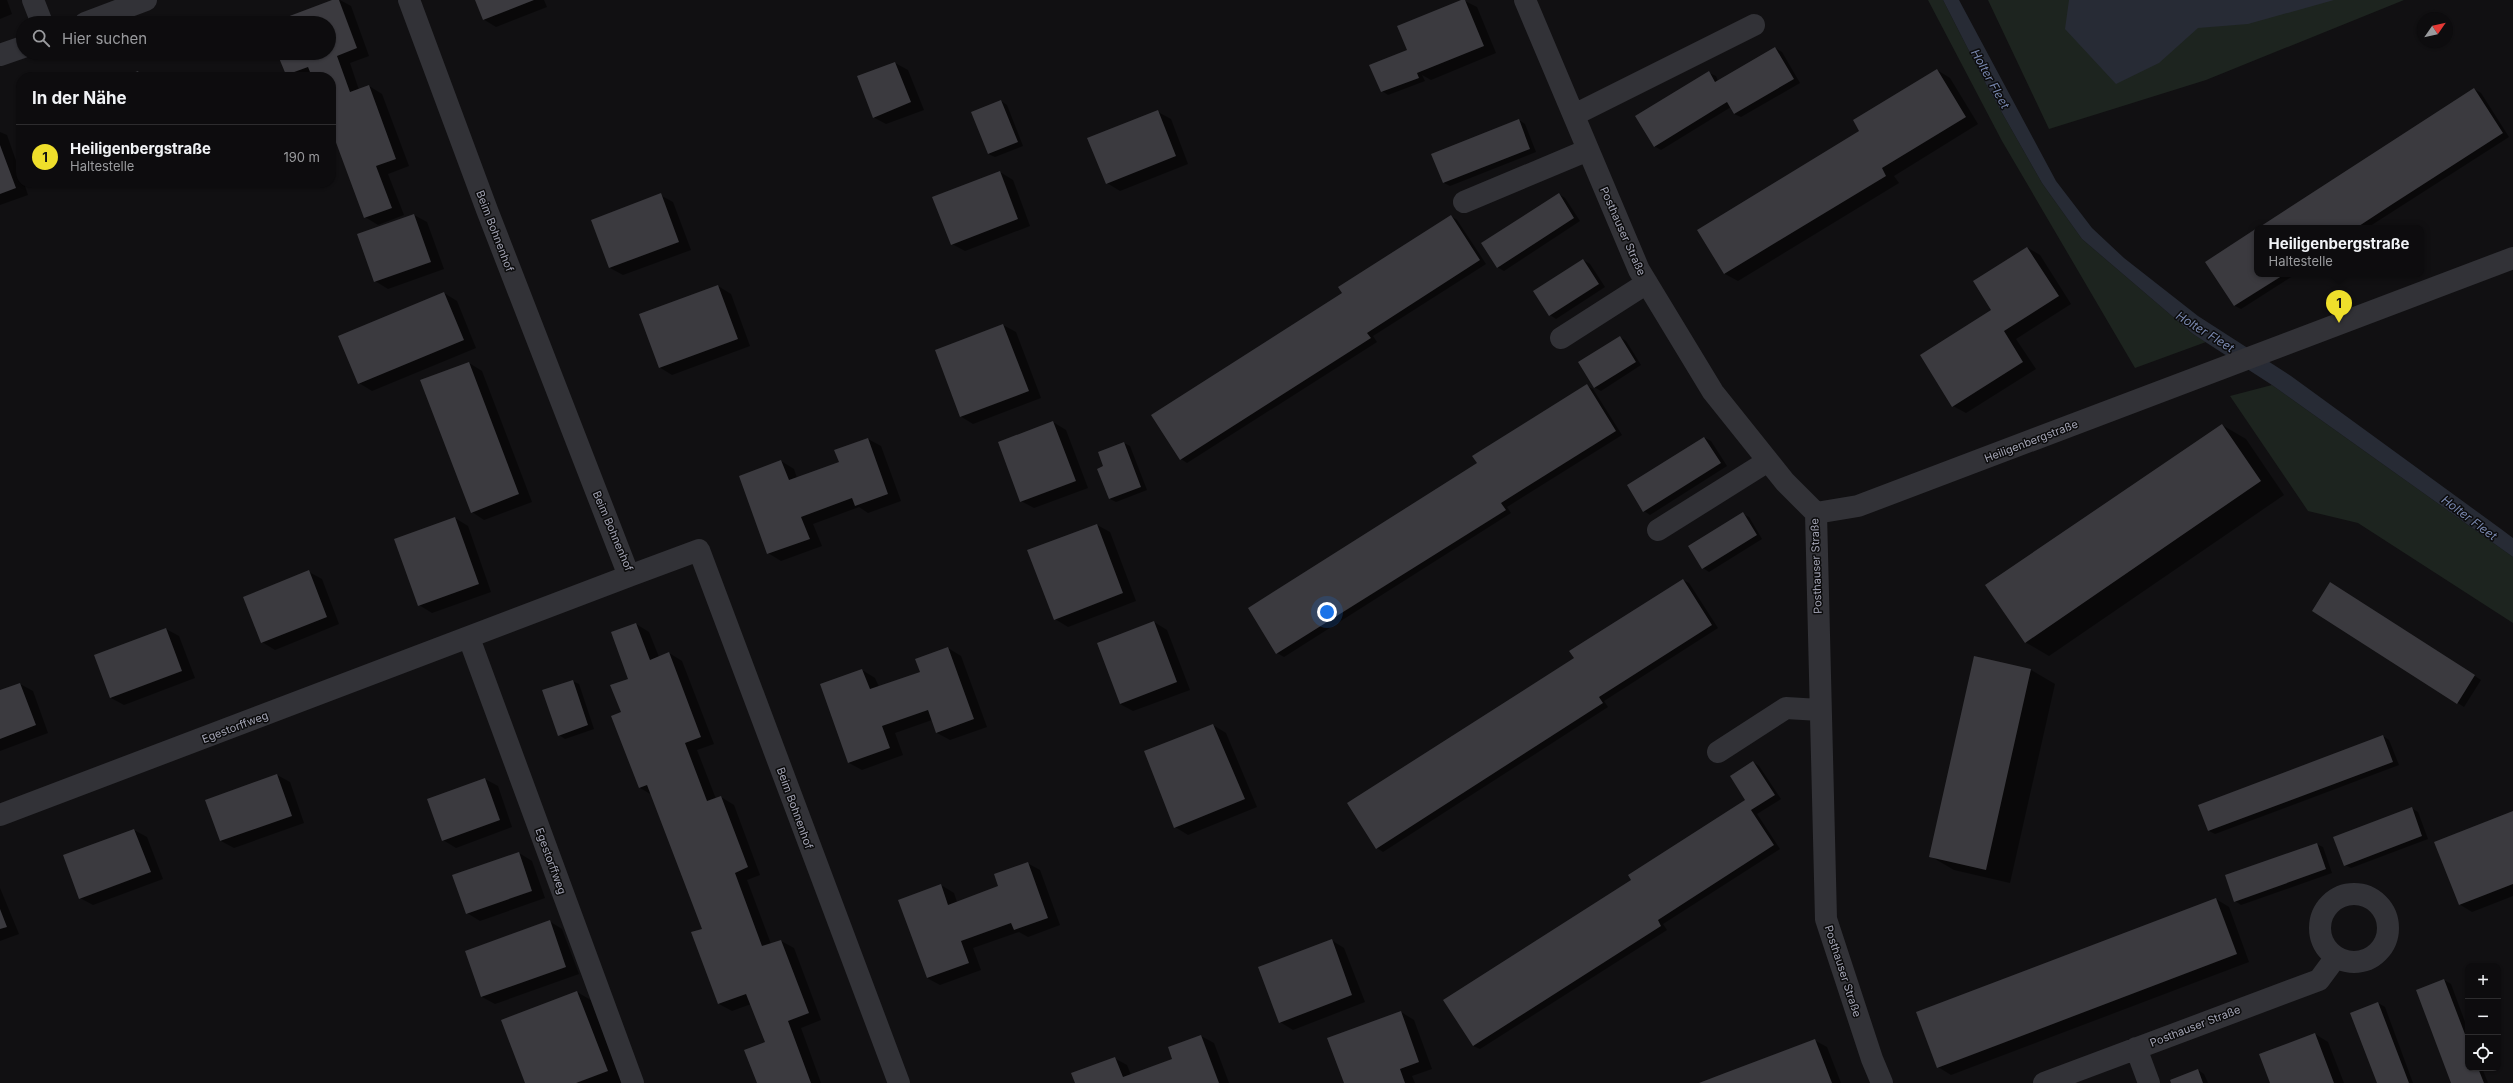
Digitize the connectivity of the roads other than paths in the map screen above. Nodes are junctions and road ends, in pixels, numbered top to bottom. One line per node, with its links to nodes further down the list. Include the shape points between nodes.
1 (33, 0): 5 (street)
2 (146, 0): 6 (street)
3 (409, 0): 19 (street, Beim Bohnenhof, via 487,210)
4 (1526, 0): 10 (street, Posthauser Straße)
5 (39, 16)
6 (104, 16)
7 (1754, 25): 10 (street)
8 (16, 49): 9 (street)
9 (0, 55)
10 (1574, 115): 11 (street, Posthauser Straße)
11 (1588, 150): 12 (street); 14 (street, Posthauser Straße, via 1639,270)
12 (1464, 202)
13 (2513, 258): 17 (street, Heiligenbergstraße, via 2272,347 1858,506)
14 (1647, 283): 15 (street); 16 (street, Posthauser Straße, via 1713,392)
15 (1561, 338)
16 (1768, 461): 17 (street, Posthauser Straße); 18 (street)
17 (1816, 513): 21 (street, Posthauser Straße)
18 (1658, 530)
19 (629, 576): 20 (street, Egestorffweg); 27 (street, Beim Bohnenhof, via 699,550)
20 (469, 638): 23 (street, Egestorffweg); 26 (street, Egestorffweg)
21 (1820, 710): 22 (street, via 1786,708); 28 (street, Posthauser Straße, via 1826,920)
22 (1718, 752)
23 (0, 815)
24 (2336, 957): 25 (street, Posthauser Straße, via 2319,980)
25 (2136, 1048): 29 (street, Posthauser Straße); 30 (street)
26 (634, 1083)
27 (899, 1083)
28 (1882, 1083)
29 (2044, 1083)
30 (2149, 1083)

